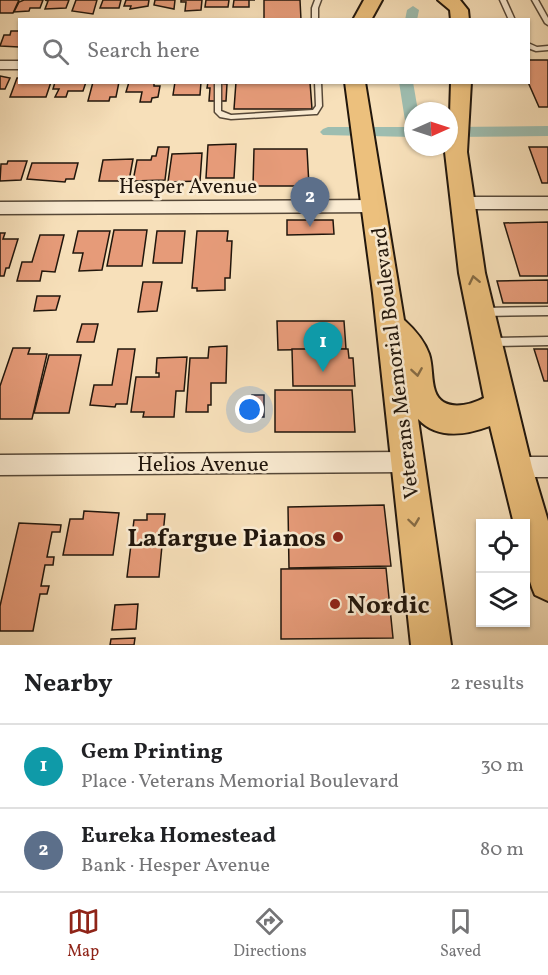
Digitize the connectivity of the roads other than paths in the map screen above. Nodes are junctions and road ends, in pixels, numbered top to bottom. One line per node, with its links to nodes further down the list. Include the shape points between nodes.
1 (318, 0): 8 (lane)
2 (356, 0): 9 (main road)
3 (373, 0): 10 (main road)
4 (447, 0): 11 (main road, via 457,6)
5 (472, 0): 12 (main road)
6 (503, 0): 13 (lane)
7 (535, 0): 14 (lane)
8 (315, 18)
9 (354, 18)
10 (363, 18)
11 (460, 18)
12 (470, 18)
13 (511, 18)
14 (548, 23)
15 (530, 46): 16 (lane)
16 (548, 48)
17 (18, 64): 18 (street)
18 (0, 65)
19 (218, 84): 20 (lane, via 218,112 239,117 315,112 319,106)
20 (318, 84)
21 (355, 84): 25 (main road, Veterans Memorial Boulevard)
22 (461, 84): 23 (main road, via 456,152)
23 (461, 203): 24 (street); 28 (main road, one-way to 23)
24 (548, 203)
25 (375, 206): 26 (street, Hesper Avenue); 29 (main road, Veterans Memorial Boulevard)
26 (0, 208)
27 (548, 311): 28 (lane)
28 (480, 312): 31 (main road)
29 (389, 323): 32 (main road, one-way to 32, via 413,351 427,410 458,421 484,416); 33 (main road, Veterans Memorial Boulevard)
30 (548, 340): 31 (lane)
31 (487, 342): 32 (main road)
32 (501, 405): 35 (main road)
33 (406, 462): 34 (street, Helios Avenue); 38 (main road, Veterans Memorial Boulevard, one-way to 38)
34 (0, 465)
35 (515, 467): 36 (street); 37 (main road)
36 (548, 467)
37 (548, 582)
38 (429, 629): 39 (main road)
39 (449, 645)

